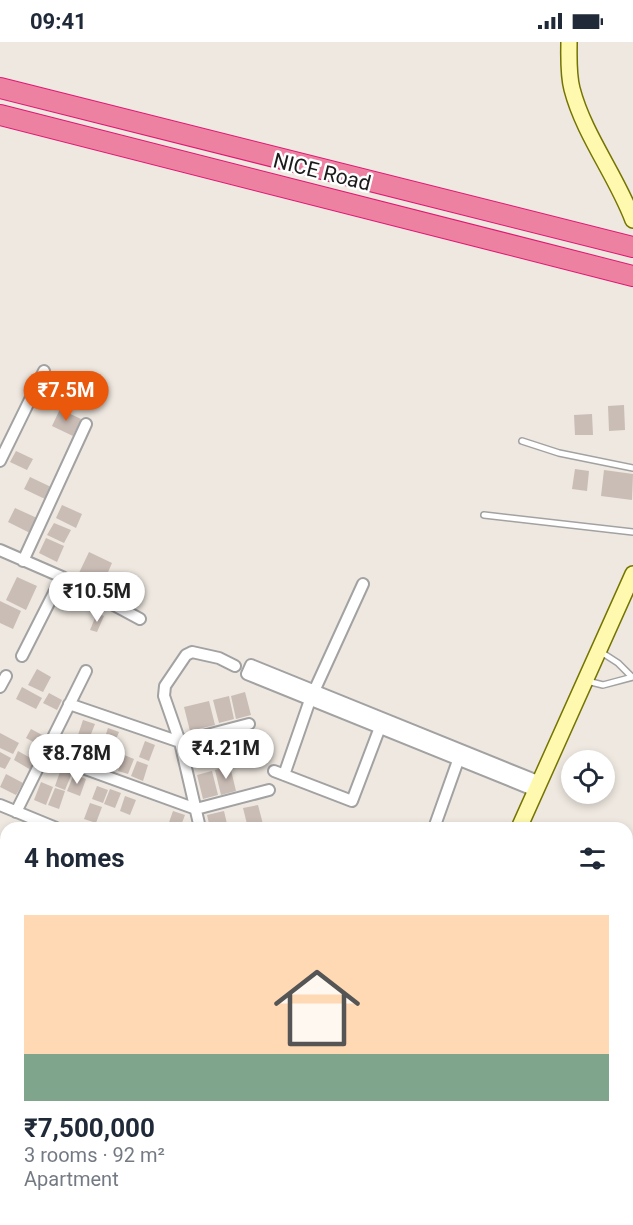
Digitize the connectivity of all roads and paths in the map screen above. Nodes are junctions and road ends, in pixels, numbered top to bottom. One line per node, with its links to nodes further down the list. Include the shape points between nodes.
1 (569, 42): 4 (street, via 571,86 581,117 623,193)
2 (0, 88): 5 (highway, NICE Road)
3 (0, 115): 6 (highway, NICE Road)
4 (633, 220)
5 (630, 246)
6 (628, 275)
7 (44, 371): 10 (street)
8 (86, 424): 15 (street)
9 (522, 441): 11 (lane, via 586,460)
10 (0, 461)
11 (633, 468)
12 (484, 515): 13 (lane)
13 (633, 532)
14 (0, 550): 15 (street)
15 (23, 561): 17 (street)
16 (633, 574): 20 (street)
17 (62, 578): 19 (street); 21 (street)
18 (363, 584): 28 (street)
19 (140, 619)
20 (598, 651): 25 (lane); 26 (street)
21 (22, 656)
22 (235, 666): 32 (street, via 219,658 192,652 186,655 165,686 164,696)
23 (86, 671): 29 (street)
24 (6, 676): 27 (street)
25 (633, 677): 26 (lane, via 603,685)
26 (585, 680): 35 (street)
27 (0, 687)
28 (313, 696): 28 (street, via 247,674 251,665); 30 (street); 30 (street, via 279,773 352,801)
29 (69, 704): 32 (street); 33 (street)
30 (382, 723): 34 (street)
31 (249, 724): 32 (street)
32 (180, 742): 38 (street)
33 (44, 754): 38 (street); 39 (street)
34 (460, 755): 35 (street); 42 (street)
35 (538, 786): 43 (street)
36 (269, 790): 38 (street)
37 (0, 805): 39 (street)
38 (196, 809): 41 (street)
39 (16, 812): 40 (street)
40 (32, 822)
41 (199, 822)
42 (436, 822)
43 (522, 822)

